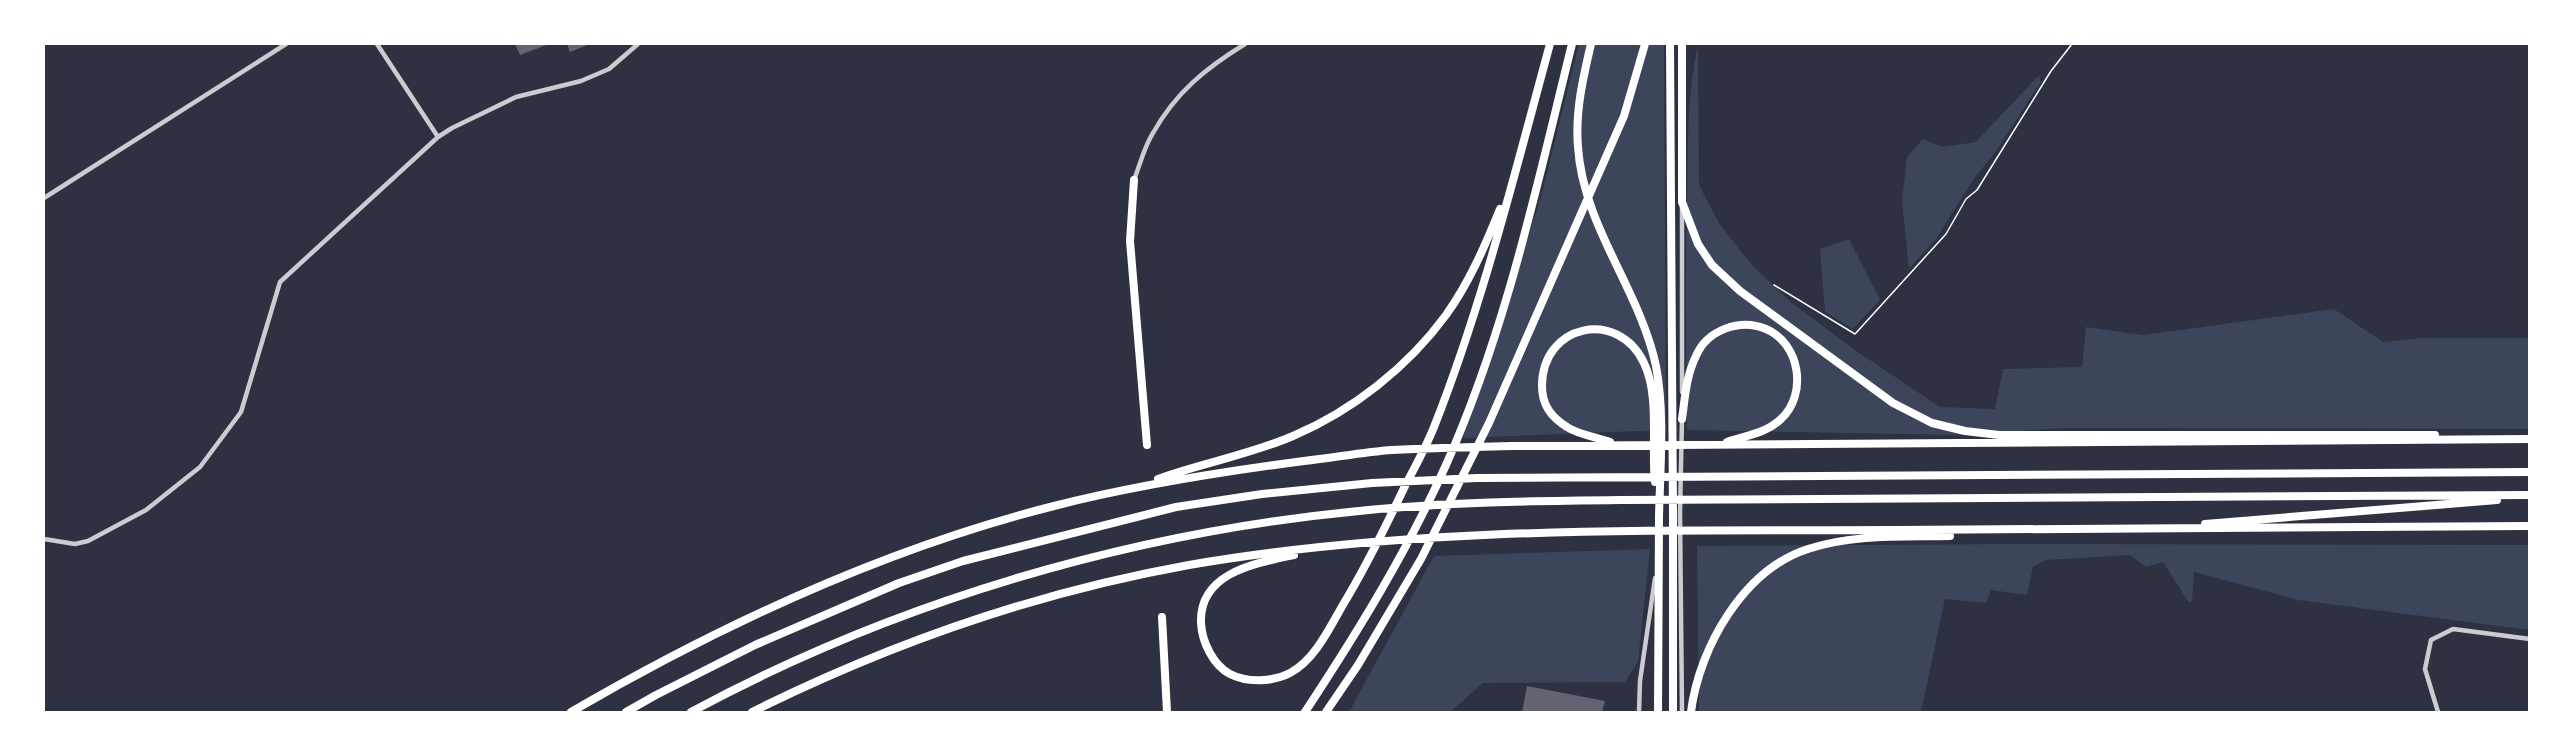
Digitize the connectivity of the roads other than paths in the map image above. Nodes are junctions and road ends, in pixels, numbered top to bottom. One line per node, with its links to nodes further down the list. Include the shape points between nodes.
1 (286, 44): 14 (street)
2 (377, 44): 11 (street)
3 (638, 44): 11 (street, via 609,69 581,81 516,97)
4 (1245, 44): 13 (street, via 1207,68 1176,98 1152,134)
5 (1550, 44): 12 (highway)
6 (1572, 44): 41 (highway, via 1518,255 1468,411 1447,463 1394,569)
7 (1591, 44): 26 (highway, via 1578,110 1578,150 1586,192 1645,328 1656,367 1661,461)
8 (1645, 44): 42 (highway, via 1624,116 1489,423 1442,518 1364,656)
9 (1670, 44): 25 (highway)
10 (1682, 44): 15 (highway)
11 (438, 137): 29 (street, via 280,282 242,412 200,467 146,510 88,541 75,544)
12 (1514, 176): 23 (highway, via 1481,255 1446,315 1377,386 1338,413 1293,436); 30 (highway, via 1486,275 1433,429 1366,567 1319,644 1290,673 1274,679 1255,681 1230,674 1213,658 1203,639 1201,620 1207,599 1219,582 1237,569)
13 (1134, 180): 20 (highway, via 1130,241)
14 (44, 198)
15 (1682, 202): 16 (street); 17 (highway, via 1698,244 1726,279 1893,403 1932,423 1999,435 2421,434)
16 (1682, 419): 19 (highway, via 1688,377 1696,354 1708,338 1723,329 1744,325 1765,328 1777,336 1794,359 1797,371 1796,395 1791,406 1764,431); 46 (street)
17 (2513, 439): 18 (highway); 19 (highway)
18 (2529, 439)
19 (1719, 444): 21 (highway)
20 (1146, 445)
21 (1619, 445): 23 (highway, via 1390,451); 26 (highway, via 1568,428 1546,408 1542,396 1545,361 1552,349 1571,334 1601,330 1624,337 1644,363 1652,393)
22 (2529, 472): 36 (highway, via 1500,478 1372,483 1262,494 1176,507 963,561 899,583 755,645)
23 (1136, 487): 35 (highway, via 1053,506 876,565 789,600 643,670)
24 (2529, 496): 28 (highway); 34 (highway, via 1621,500 1490,502 1359,511 1185,537 983,588 798,659)
25 (1673, 516): 45 (main road)
26 (1659, 517): 31 (main road)
27 (2529, 526): 28 (highway)
28 (2142, 530): 30 (highway, via 1621,531); 47 (highway, via 1866,538 1807,549 1762,576 1732,607 1708,651 1694,690)
29 (44, 539)
30 (1338, 545): 39 (highway, via 1185,566 1076,590 957,626 865,660)
31 (1658, 558): 43 (street); 44 (main road)
32 (1162, 617): 40 (highway)
33 (2529, 639): 48 (street, via 2453,629 2431,640 2425,669)
34 (720, 697): 37 (highway); 38 (highway)
35 (572, 712)
36 (626, 712)
37 (692, 712)
38 (696, 712)
39 (752, 712)
40 (1167, 712)
41 (1305, 712)
42 (1326, 712)
43 (1639, 712)
44 (1658, 712)
45 (1673, 712)
46 (1682, 712)
47 (1691, 712)
48 (2438, 712)

